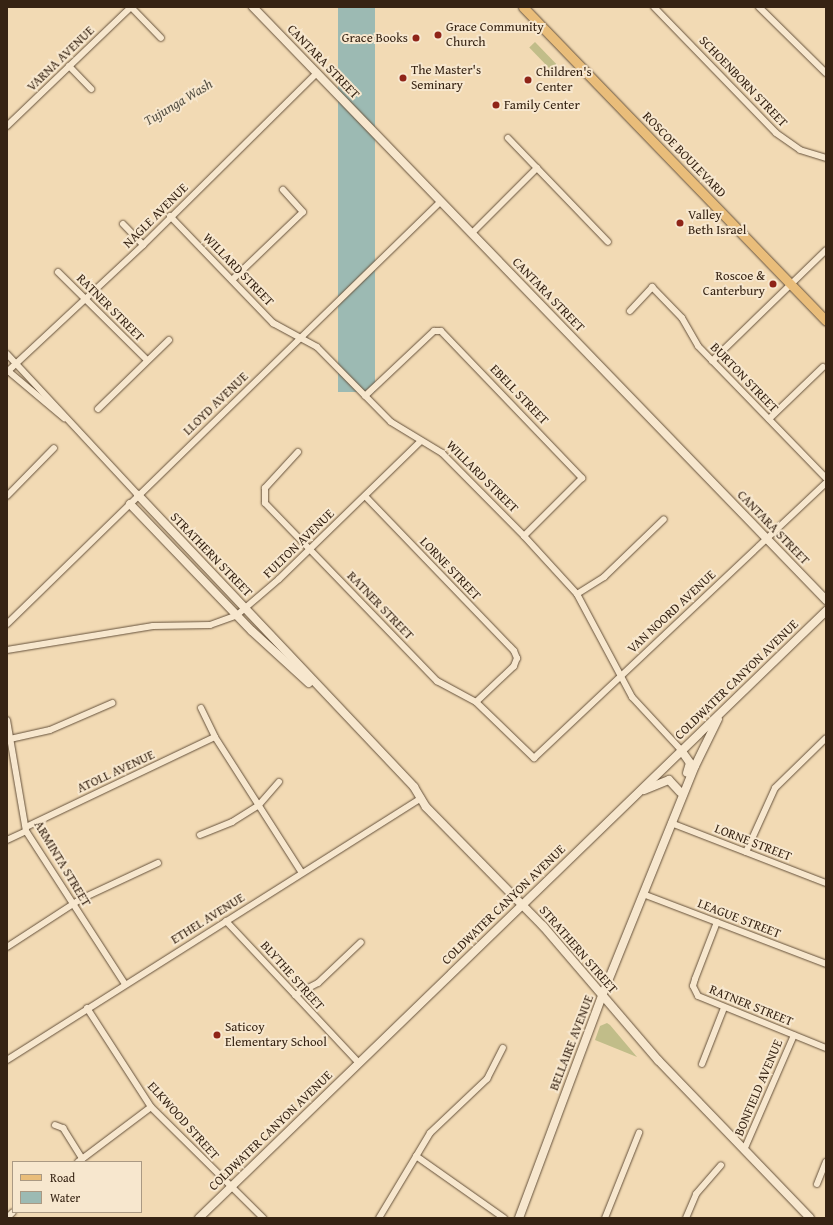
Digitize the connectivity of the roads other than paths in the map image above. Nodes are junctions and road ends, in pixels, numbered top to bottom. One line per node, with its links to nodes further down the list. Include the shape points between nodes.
1 (131, 7): 6 (street); 7 (street, VARNA AVENUE)
2 (253, 7): 8 (street, CANTARA STREET)
3 (523, 7): 25 (main road, ROSCOE BOULEVARD)
4 (654, 7): 13 (street, SCHOENBORN STREET, via 776,133 800,150)
5 (759, 7): 9 (street)
6 (161, 38)
7 (69, 66): 10 (street); 11 (street, VARNA AVENUE)
8 (317, 73): 16 (street, CANTARA STREET); 17 (street, NAGLE AVENUE)
9 (826, 73)
10 (91, 89)
11 (7, 126)
12 (508, 138): 14 (street)
13 (826, 158)
14 (537, 168): 19 (street); 20 (street)
15 (283, 190): 24 (street, via 303,212)
16 (442, 201): 19 (street, CANTARA STREET); 29 (street, LLOYD AVENUE)
17 (170, 216): 21 (street, NAGLE AVENUE); 24 (street, WILLARD STREET)
18 (123, 224): 21 (street)
19 (472, 233): 52 (street, CANTARA STREET)
20 (608, 242)
21 (143, 245): 26 (street, NAGLE AVENUE)
22 (826, 250): 25 (street)
23 (58, 272): 26 (street, RATNER STREET)
24 (232, 280): 29 (street, WILLARD STREET, via 273,323)
25 (791, 284): 28 (main road, ROSCOE BOULEVARD); 33 (street)
26 (85, 299): 32 (street, RATNER STREET); 34 (street, NAGLE AVENUE)
27 (630, 311): 33 (street, BURTON STREET, via 652,287 682,318 698,346)
28 (826, 321)
29 (300, 338): 37 (street, WILLARD STREET, via 317,347); 46 (street, LLOYD AVENUE)
30 (169, 340): 32 (street)
31 (7, 354): 34 (street, STRATHERN STREET)
32 (147, 360): 38 (street)
33 (712, 361): 39 (street, BURTON STREET)
34 (16, 363): 36 (street, NAGLE AVENUE); 40 (street, STRATHERN STREET)
35 (823, 367): 39 (street)
36 (7, 371): 40 (street, STRATHERN STREET)
37 (365, 396): 41 (street, WILLARD STREET, via 391,422); 51 (street, EBELL STREET, via 438,329 582,478)
38 (98, 409)
39 (768, 419): 44 (street, BURTON STREET)
40 (77, 428): 46 (street, STRATHERN STREET)
41 (421, 441): 48 (street, FULTON AVENUE); 51 (street, WILLARD STREET, via 442,453)
42 (54, 448): 47 (street)
43 (298, 452): 53 (street, RATNER STREET, via 265,488 263,496)
44 (826, 478)
45 (826, 483): 52 (street, VAN NOORD AVENUE)
46 (138, 495): 49 (street, LLOYD AVENUE); 56 (street, STRATHERN STREET)
47 (7, 496)
48 (365, 496): 53 (street, FULTON AVENUE); 63 (street, LORNE STREET, via 517,658 514,666)
49 (130, 504): 58 (street, STRATHERN STREET); 59 (street, LLOYD AVENUE)
50 (664, 519): 54 (street, via 604,577)
51 (524, 536): 54 (street, WILLARD STREET)
52 (768, 540): 55 (street, CANTARA STREET); 61 (street, VAN NOORD AVENUE)
53 (310, 549): 56 (street, FULTON AVENUE); 63 (street, RATNER STREET, via 437,681)
54 (577, 594): 61 (street, WILLARD STREET)
55 (826, 600)
56 (246, 609): 58 (street, FULTON AVENUE); 62 (street, STRATHERN STREET)
57 (826, 611): 66 (street, COLDWATER CANYON AVENUE)
58 (237, 615): 60 (street, FULTON AVENUE, via 210,625 153,626); 62 (street, STRATHERN STREET, via 293,670)
59 (7, 624)
60 (7, 650)
61 (621, 675): 71 (street, WILLARD STREET, via 639,706); 72 (street, VAN NOORD AVENUE)
62 (328, 698): 77 (street, STRATHERN STREET)
63 (476, 702): 72 (street, RATNER STREET)
64 (112, 703): 70 (street, via 50,730)
65 (201, 708): 68 (street)
66 (721, 712): 71 (street, COLDWATER CANYON AVENUE); 73 (street, BELLAIRE AVENUE)
67 (7, 720): 70 (street, ARMINTA STREET)
68 (215, 737): 78 (street); 80 (street, ATOLL AVENUE)
69 (826, 738): 83 (street, via 775,788)
70 (10, 739): 80 (street, ARMINTA STREET)
71 (681, 750): 73 (street, via 690,756); 75 (street, WILLARD STREET, via 690,763); 76 (street, COLDWATER CANYON AVENUE)
72 (534, 758)
73 (695, 766): 79 (street, BELLAIRE AVENUE)
74 (279, 782): 78 (street)
75 (680, 792): 76 (street, via 673,781 662,780); 79 (street)
76 (636, 794): 88 (street, COLDWATER CANYON AVENUE)
77 (421, 798): 85 (street, ETHEL AVENUE); 88 (street, STRATHERN STREET)
78 (258, 806): 81 (street, via 232,822); 85 (street)
79 (671, 823): 83 (street, LORNE STREET); 87 (street, BELLAIRE AVENUE)
80 (26, 829): 82 (street, ATOLL AVENUE); 89 (street, ARMINTA STREET)
81 (200, 835)
82 (7, 840)
83 (746, 852): 86 (street, LORNE STREET)
84 (158, 863): 89 (street)
85 (302, 873): 90 (street, ETHEL AVENUE)
86 (826, 883)
87 (643, 894): 91 (street, LEAGUE STREET); 97 (street, BELLAIRE AVENUE)
88 (523, 904): 97 (street, STRATHERN STREET); 104 (street, COLDWATER CANYON AVENUE)
89 (73, 905): 93 (street); 95 (street, ARMINTA STREET)
90 (226, 921): 95 (street, ETHEL AVENUE); 96 (street, BLYTHE STREET)
91 (717, 922): 94 (street, LEAGUE STREET); 99 (street, RATNER STREET, via 693,986 698,996)
92 (361, 942): 96 (street, via 318,983)
93 (7, 947)
94 (826, 964)
95 (125, 984): 98 (street, ETHEL AVENUE)
96 (295, 995): 104 (street, BLYTHE STREET)
97 (602, 996): 109 (street, STRATHERN STREET, via 658,1060); 120 (street, BELLAIRE AVENUE)
98 (87, 1008): 103 (street, ETHEL AVENUE); 106 (street, ELKWOOD STREET)
99 (724, 1008): 100 (street, RATNER STREET); 105 (street)
100 (794, 1035): 102 (street, RATNER STREET); 109 (street, BONFIELD AVENUE)
101 (503, 1048): 110 (street, via 487,1079 430,1133)
102 (826, 1048)
103 (7, 1060)
104 (359, 1063): 115 (street, COLDWATER CANYON AVENUE)
105 (702, 1064)
106 (151, 1108): 111 (street); 115 (street, ELKWOOD STREET)
107 (55, 1125): 111 (street, via 63,1128)
108 (639, 1133): 121 (street)
109 (744, 1150): 123 (street, STRATHERN STREET)
110 (416, 1156): 118 (street); 119 (street)
111 (80, 1160)
112 (826, 1162): 114 (street)
113 (721, 1165): 122 (street, via 696,1194)
114 (818, 1184)
115 (231, 1187): 116 (street, COLDWATER CANYON AVENUE); 117 (street, ELKWOOD STREET)
116 (199, 1218)
117 (264, 1218)
118 (379, 1218)
119 (504, 1218)
120 (519, 1218)
121 (605, 1218)
122 (686, 1218)
123 (810, 1218)

